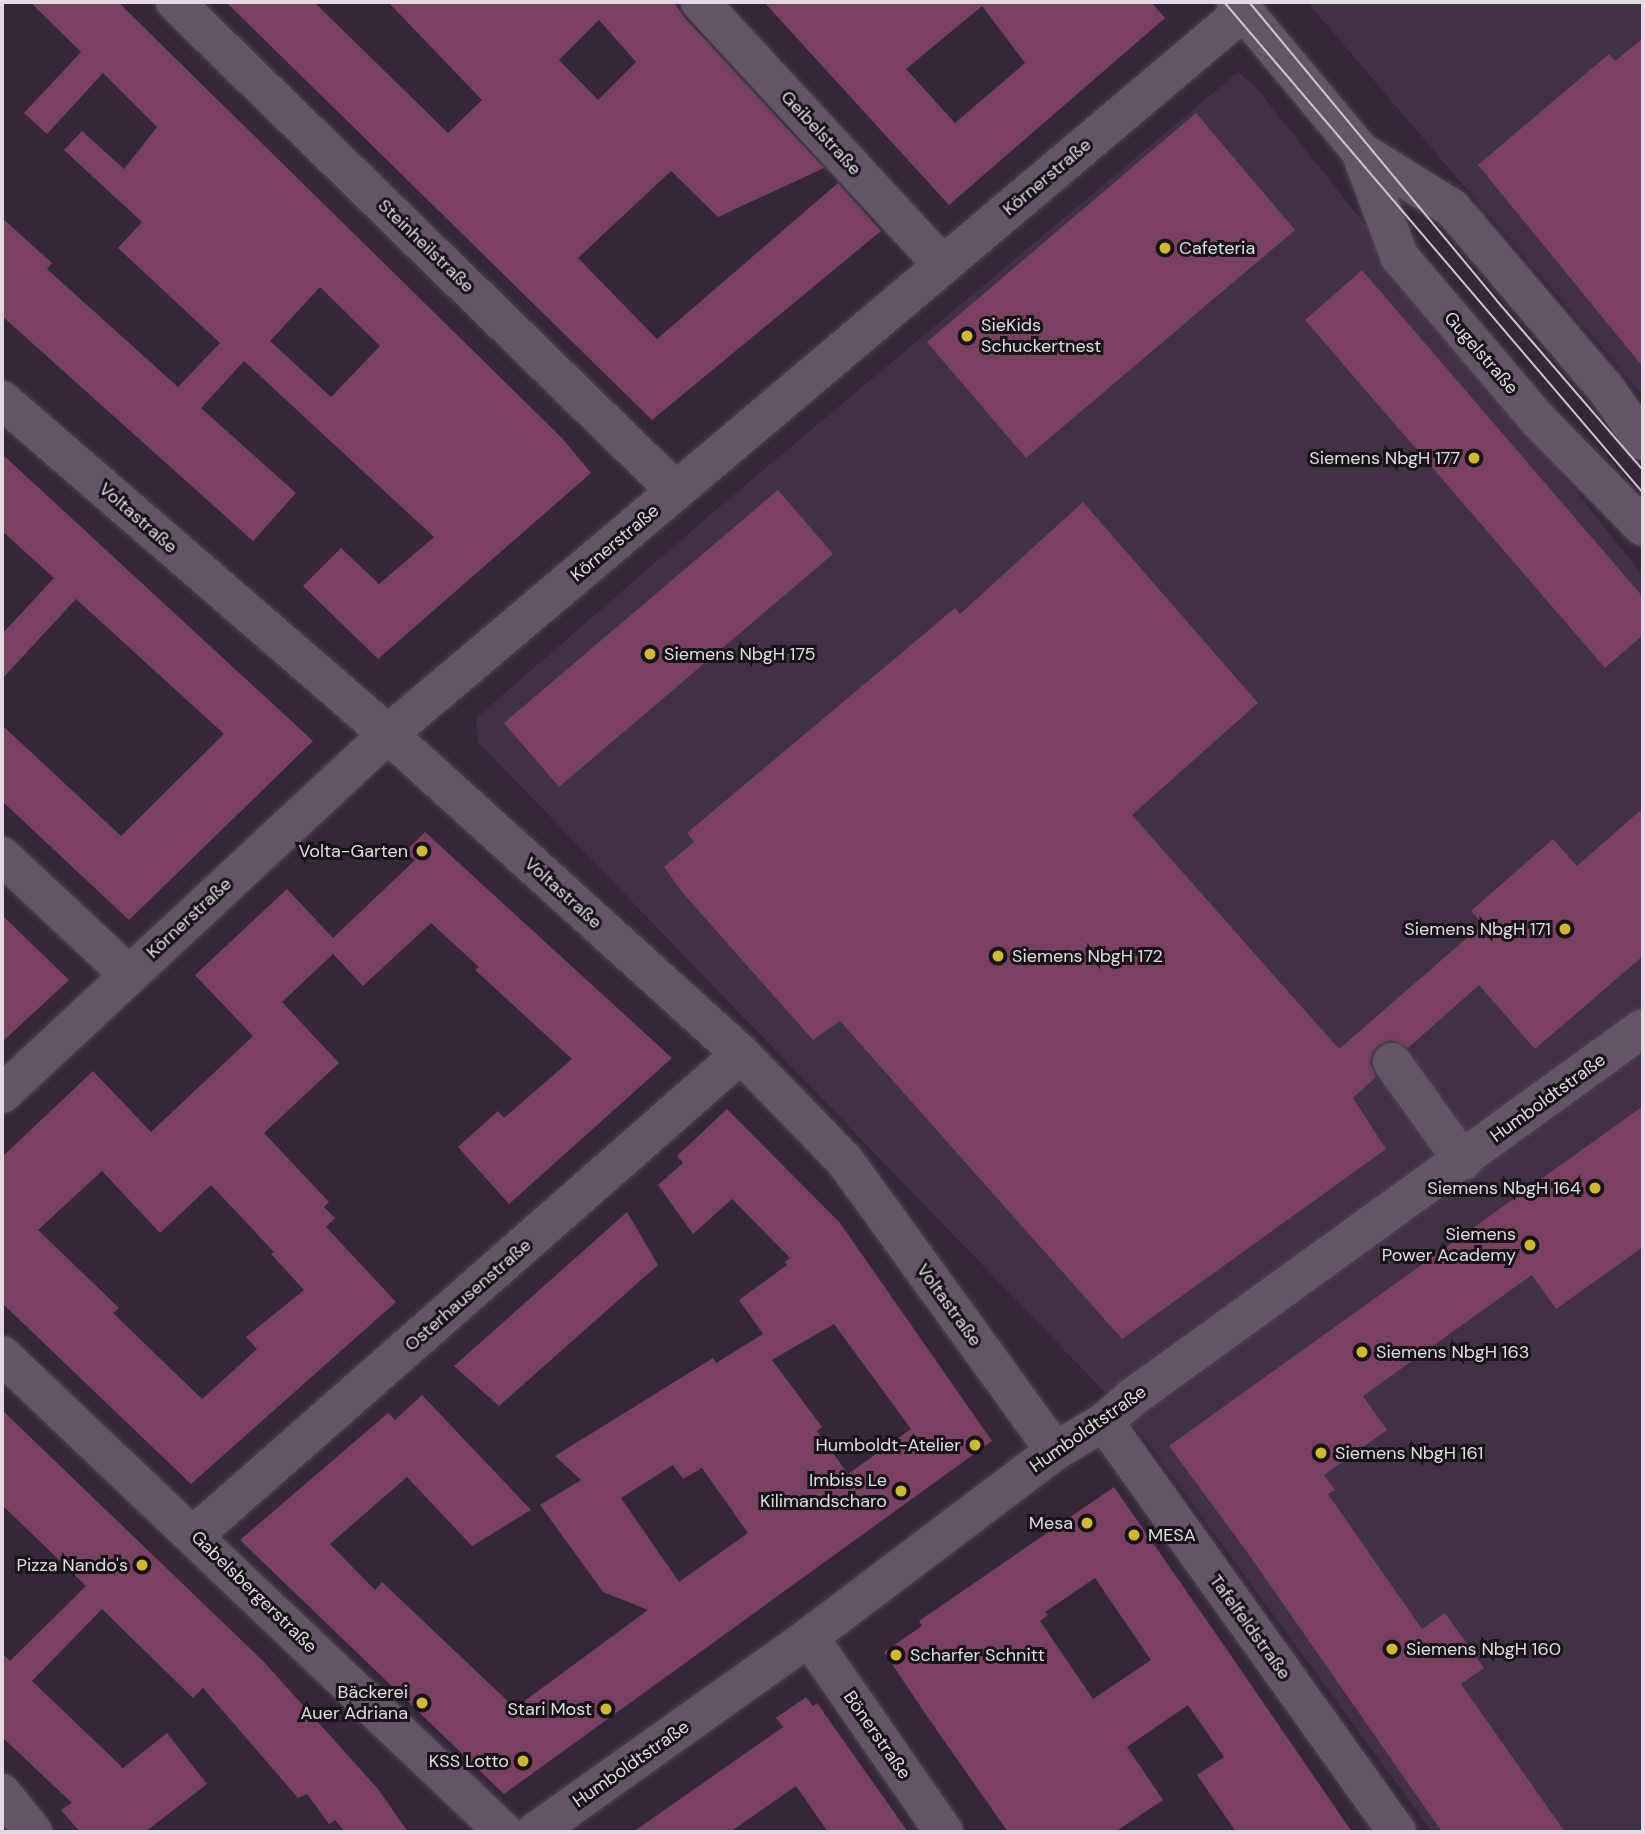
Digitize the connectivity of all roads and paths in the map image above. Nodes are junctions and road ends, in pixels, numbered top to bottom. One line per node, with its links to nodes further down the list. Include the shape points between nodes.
1 (175, 2): 8 (street, Steinheilstraße)
2 (700, 2): 5 (street, Geibelstraße)
3 (1240, 6): 4 (street, Gugelstraße); 5 (street, Körnerstraße)
4 (1360, 151): 7 (street, Gugelstraße, via 1452,208 1606,389); 9 (street, Gugelstraße, via 1399,256 1539,421)
5 (943, 265): 8 (street, Körnerstraße)
6 (2, 400): 10 (street, Voltastraße)
7 (1643, 441)
8 (676, 491): 10 (street, Körnerstraße)
9 (1643, 527)
10 (388, 734): 12 (street, Körnerstraße); 14 (street, Voltastraße)
11 (2, 856): 12 (street)
12 (128, 974): 16 (street, Körnerstraße)
13 (1643, 1028): 17 (street, Humboldtstraße)
14 (741, 1054): 20 (street, Voltastraße, via 845,1161); 21 (street, Osterhausenstraße)
15 (1392, 1062): 17 (street)
16 (2, 1094)
17 (1463, 1161): 19 (street, Humboldtstraße)
18 (2, 1355): 21 (street, Gabelsbergerstraße)
19 (1104, 1422): 20 (street, Humboldtstraße); 28 (street, Tafelfeldstraße)
20 (1055, 1451): 22 (street, Humboldtstraße)
21 (194, 1535): 25 (street, Gabelsbergerstraße)
22 (809, 1637): 26 (street, Humboldtstraße); 27 (street, Bönerstraße)
23 (2, 1793): 24 (street)
24 (33, 1832)
25 (504, 1832)
26 (535, 1832)
27 (944, 1832)
28 (1397, 1832)

